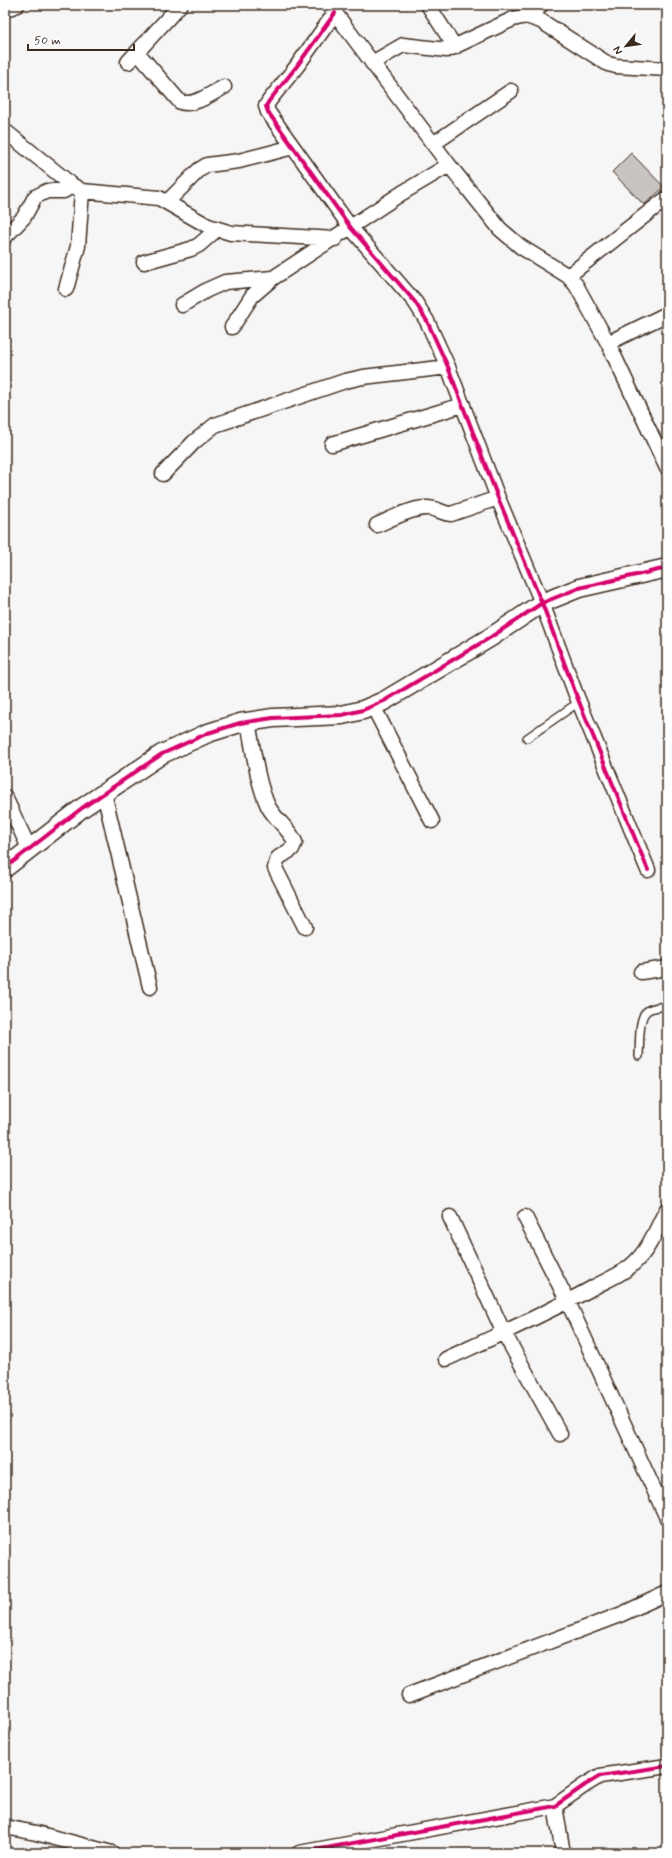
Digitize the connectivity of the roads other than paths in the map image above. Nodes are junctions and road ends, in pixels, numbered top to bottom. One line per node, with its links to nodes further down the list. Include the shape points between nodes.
1 (17, 5): 6 (street)
2 (180, 5): 11 (street, via 132,57 180,102 186,104)
3 (428, 5): 8 (street)
4 (541, 5): 7 (street)
5 (332, 9): 9 (street); 15 (street, via 300,61 266,106)
6 (5, 10)
7 (531, 17): 8 (street, via 513,19); 10 (street, via 608,64)
8 (455, 47): 9 (street, via 447,50 403,45)
9 (372, 62): 14 (street)
10 (667, 70)
11 (224, 87)
12 (511, 91): 14 (street)
13 (5, 131): 17 (street)
14 (433, 144): 16 (street)
15 (293, 147): 19 (street, via 239,161 207,164); 20 (street)
16 (449, 165): 20 (street); 25 (street, via 509,238)
17 (77, 188): 19 (street, via 151,196); 22 (street, via 47,192 35,197 24,217); 27 (street, via 78,246)
18 (667, 198): 25 (street)
19 (167, 202): 21 (street)
20 (351, 228): 23 (street); 32 (street, via 415,302)
21 (216, 230): 23 (street); 24 (street, via 195,247)
22 (5, 237)
23 (335, 239): 26 (street)
24 (144, 262)
25 (568, 276): 31 (street, via 583,296)
26 (273, 278): 28 (street, via 225,282); 30 (street, via 252,296)
27 (66, 289)
28 (182, 305)
29 (667, 314): 31 (street)
30 (232, 327)
31 (608, 343): 35 (street)
32 (448, 366): 33 (street); 36 (street, via 351,380 227,420 204,432)
33 (463, 405): 34 (street); 37 (street)
34 (332, 444)
35 (667, 468)
36 (163, 474)
37 (498, 498): 38 (street, via 452,514 445,514 436,509 418,509); 40 (street)
38 (377, 525)
39 (667, 568): 40 (street, via 579,588)
40 (542, 603): 41 (street); 42 (street, via 484,641)
41 (579, 702): 44 (lane); 50 (street)
42 (373, 706): 43 (street, via 342,715 274,718); 47 (street)
43 (248, 722): 45 (street, via 208,733 162,754); 51 (street, via 264,796 273,815 292,835 295,842 292,849 278,858 275,868)
44 (527, 738)
45 (104, 793): 48 (street); 54 (street)
46 (5, 797): 48 (street)
47 (432, 821)
48 (29, 848): 49 (street)
49 (5, 868)
50 (648, 870)
51 (305, 927)
52 (667, 968): 53 (street)
53 (641, 972)
54 (150, 988)
55 (665, 1006): 56 (lane, via 651,1009 642,1017)
56 (639, 1056)
57 (667, 1209): 60 (street, via 639,1259 629,1268)
58 (450, 1217): 61 (street)
59 (525, 1217): 60 (street)
60 (568, 1302): 61 (street); 64 (street)
61 (504, 1333): 62 (street); 63 (street)
62 (446, 1358)
63 (560, 1434)
64 (665, 1511)
65 (667, 1593): 66 (street, via 622,1614)
66 (409, 1695)
67 (667, 1766): 68 (street, via 600,1776)
68 (555, 1806): 71 (street); 72 (street)
69 (5, 1827): 70 (street)
70 (112, 1853)
71 (299, 1853)
72 (563, 1853)

